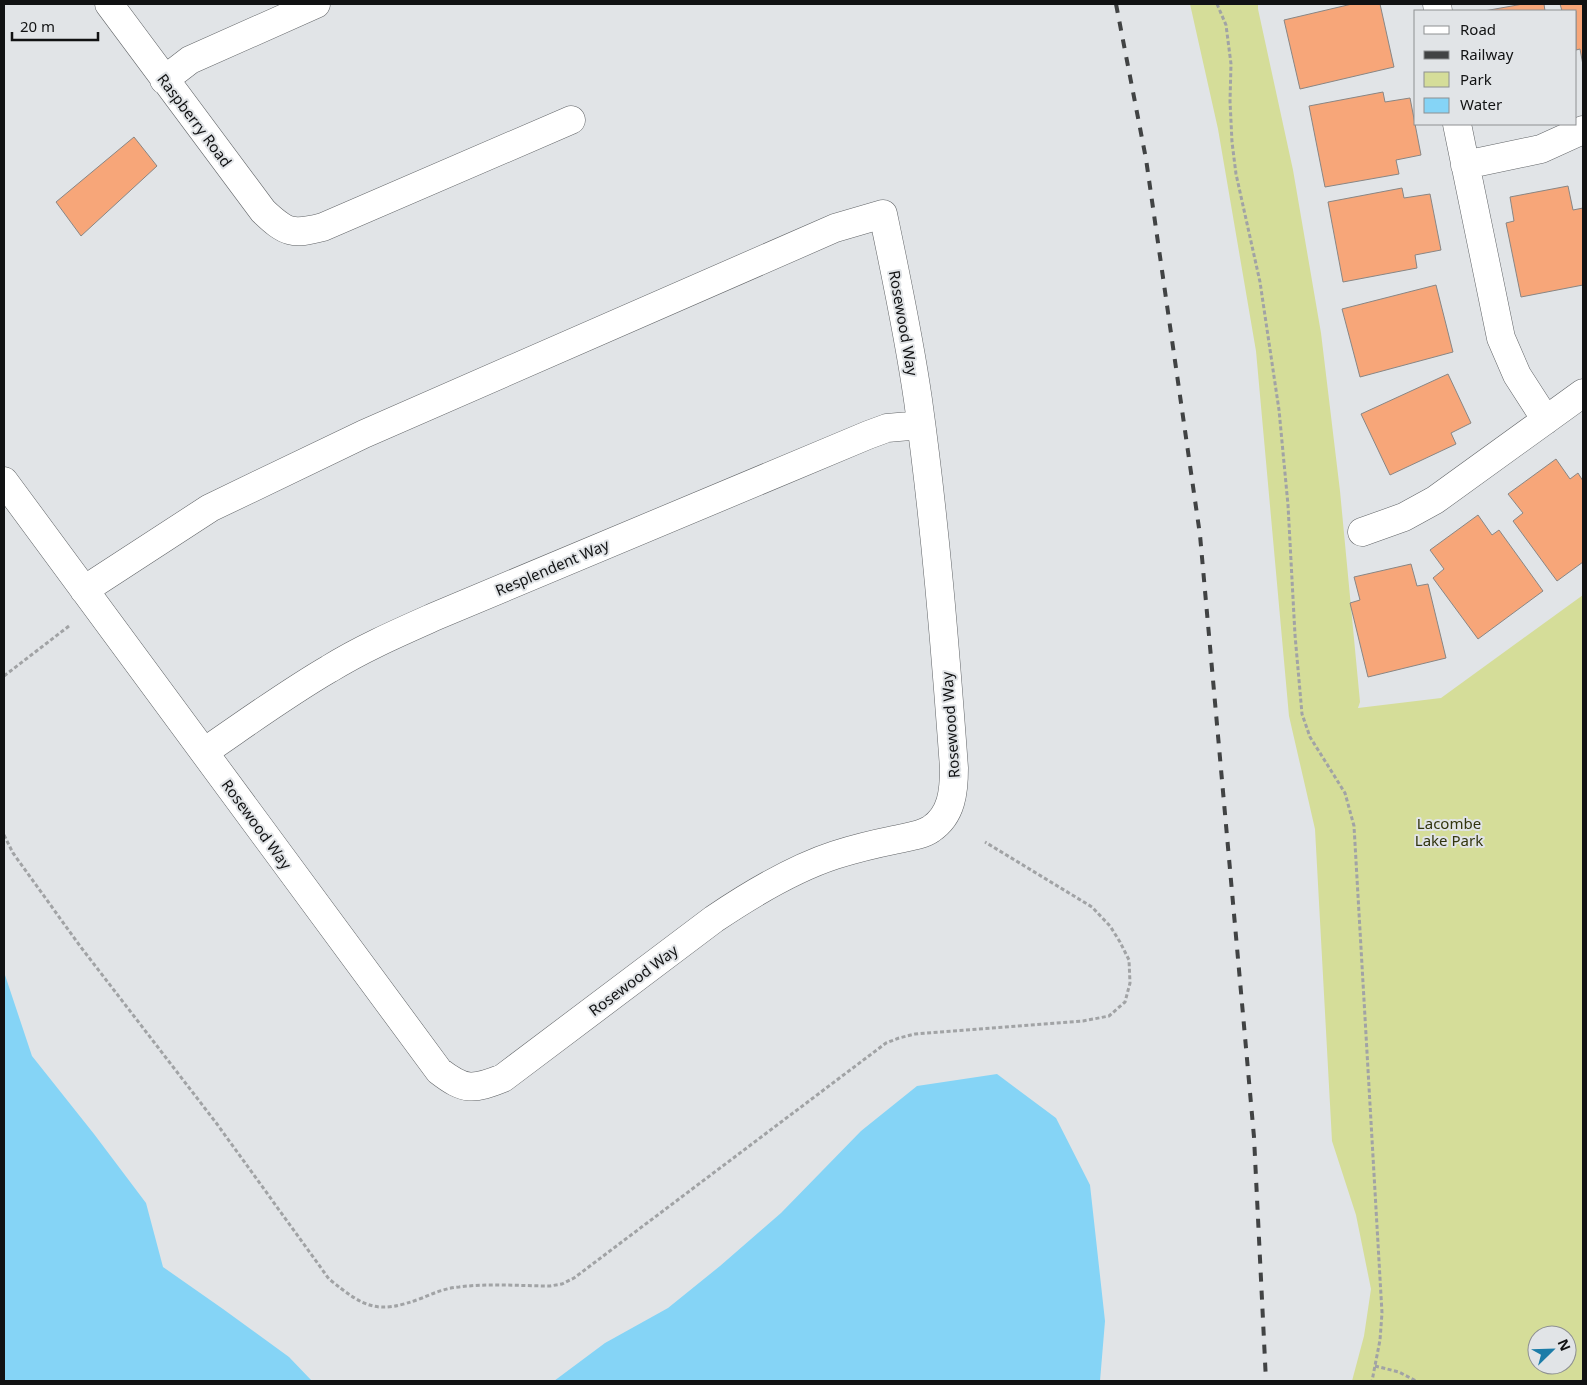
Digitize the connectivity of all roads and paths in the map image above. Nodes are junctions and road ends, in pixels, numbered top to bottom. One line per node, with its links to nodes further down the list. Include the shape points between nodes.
1 (109, 4): 4 (street, Raspberry Road)
2 (316, 4): 4 (street, via 190,60)
3 (1217, 4): 20 (path, via 1226,25 1231,64 1230,100 1236,174 1260,282 1279,410 1302,714 1310,738 1345,793 1355,833 1382,1313)
4 (164, 80): 5 (street, Raspberry Road, via 262,211 286,231 303,232 323,227)
5 (571, 120)
6 (1457, 125): 8 (street)
7 (1583, 130): 8 (street, via 1541,149)
8 (1466, 165): 10 (street, via 1501,338 1517,375)
9 (1583, 393): 10 (street)
10 (1546, 420): 13 (street, via 1419,509)
11 (921, 425): 14 (street, Rosewood Way, via 901,297 883,214 835,228 364,434 210,508); 17 (street, Resplendent Way, via 887,428 868,435 395,634 311,680); 17 (street, Rosewood Way, via 941,596 954,768 951,802 942,819 930,830 817,862 754,893 714,919 503,1078 470,1088 454,1083 439,1071)
12 (4, 481): 14 (street, Rosewood Way)
13 (1362, 532)
14 (84, 590): 17 (street, Rosewood Way)
15 (69, 626): 16 (path)
16 (4, 676)
17 (204, 752)
18 (4, 835): 19 (path, via 13,853 74,938 217,1124 329,1279 354,1298 377,1308 402,1305 459,1287 550,1286 574,1278 886,1043 915,1034 1083,1022 1110,1016 1125,1002 1130,983 1129,960 1110,926 1092,907)
19 (985, 842)
20 (1374, 1366): 21 (path); 22 (path, via 1399,1372)
21 (1372, 1381)
22 (1416, 1381)

